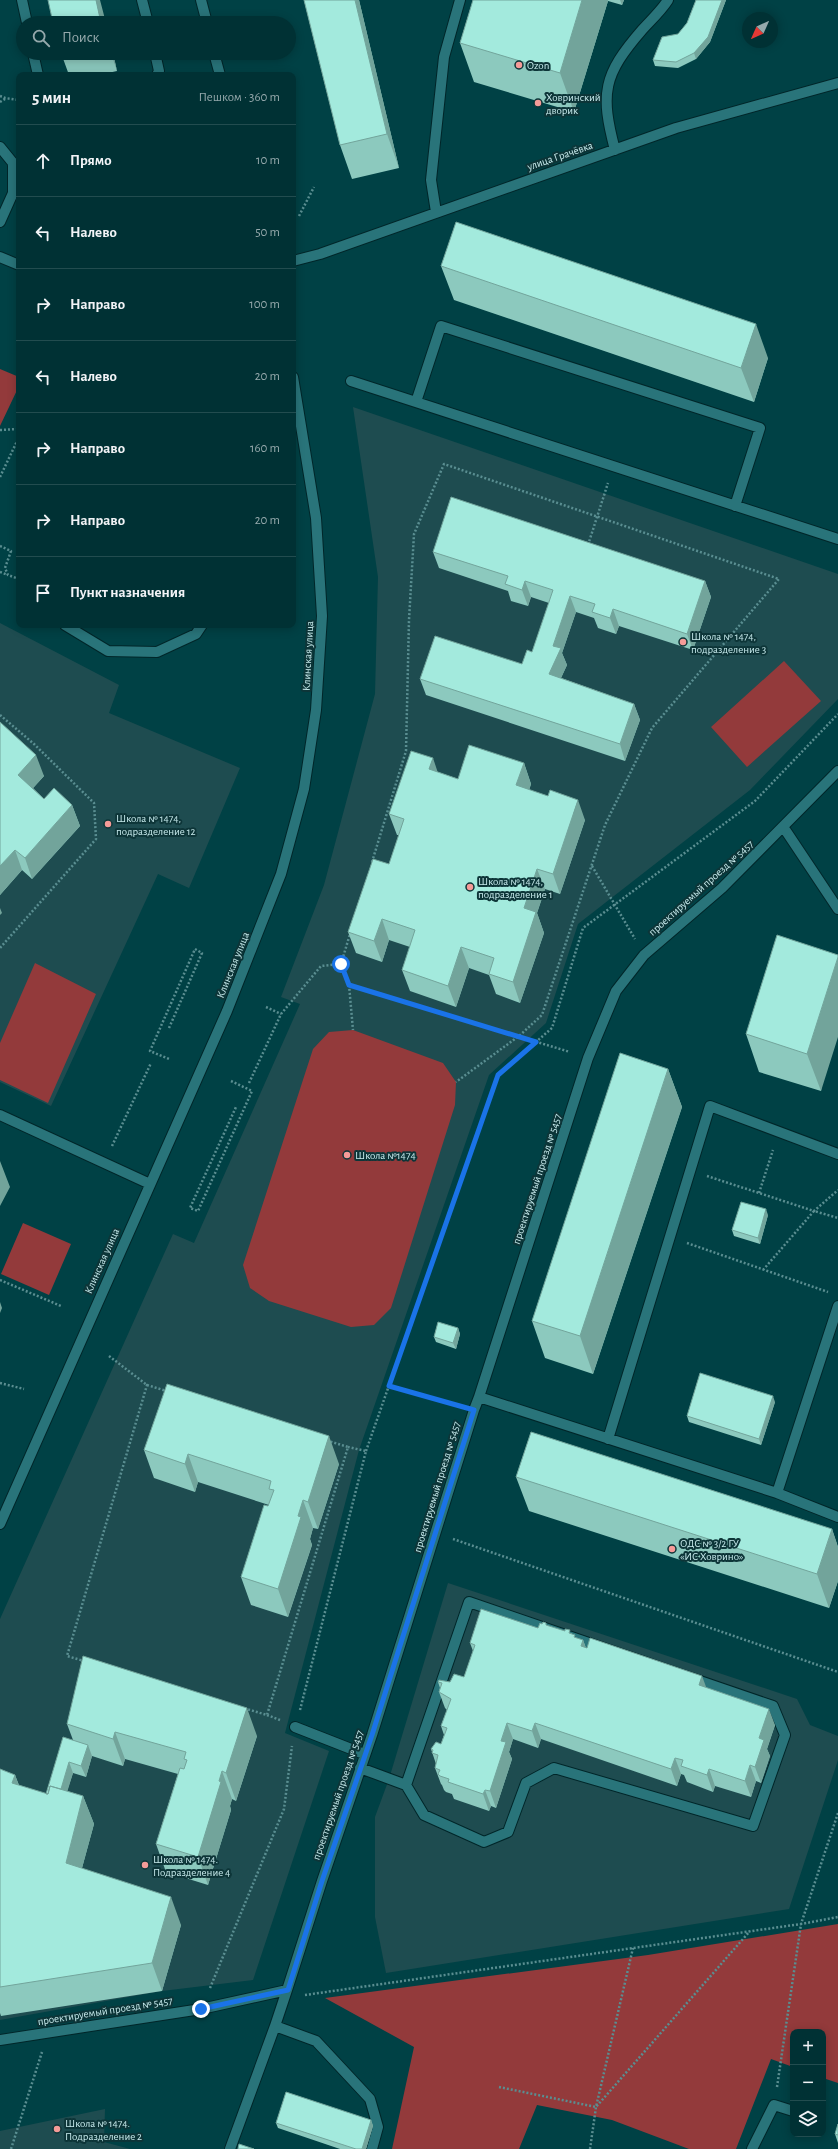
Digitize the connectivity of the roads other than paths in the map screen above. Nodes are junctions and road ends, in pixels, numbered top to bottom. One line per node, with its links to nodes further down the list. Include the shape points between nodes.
1 (22, 0): 6 (street)
2 (142, 0): 7 (street)
3 (201, 0): 8 (street)
4 (460, 0): 18 (street, via 444,57 431,180)
5 (668, 0): 17 (street, via 622,53 611,74 606,94 607,118)
6 (25, 16)
7 (146, 16)
8 (205, 16)
9 (35, 60): 12 (street)
10 (157, 60): 13 (street)
11 (216, 60): 14 (street)
12 (37, 72)
13 (158, 72)
14 (219, 72)
15 (838, 83): 17 (street, улица Грачёвка, via 676,128)
16 (0, 147): 19 (street, via 13,163 13,193)
17 (615, 150): 18 (street, улица Грачёвка)
18 (436, 212): 21 (street, улица Грачёвка)
19 (0, 222)
20 (0, 256): 22 (street)
21 (296, 260)
22 (16, 264)
23 (351, 381): 25 (street)
24 (296, 395): 35 (street, Клинская улица, via 316,518 322,616 316,710 304,789 281,874 256,940)
25 (416, 402): 26 (street); 26 (street, via 441,326 760,428)
26 (735, 506): 27 (street)
27 (838, 540)
28 (69, 628): 29 (street, via 108,651 157,652 196,634)
29 (200, 628)
30 (838, 771): 31 (street, проектируемый проезд № 5457)
31 (784, 828): 32 (street); 37 (street, проектируемый проезд № 5457, via 722,888 644,955 616,992 588,1058)
32 (838, 909)
33 (0, 1115): 35 (street)
34 (838, 1154): 38 (street, via 710,1106)
35 (150, 1184): 41 (street, Клинская улица)
36 (838, 1306): 39 (street)
37 (480, 1397): 38 (street); 43 (street, проектируемый проезд № 5457)
38 (608, 1439): 39 (street)
39 (777, 1493): 40 (street)
40 (838, 1517)
41 (0, 1524)
42 (295, 1727): 43 (street)
43 (364, 1754): 44 (street, проектируемый проезд № 5457)
44 (360, 1768): 45 (street); 46 (street, проектируемый проезд № 5457)
45 (406, 1785): 45 (street, via 469,1602 773,1706 785,1735 753,1826 554,1768 526,1783 508,1832 484,1842 424,1815)
46 (288, 1990): 47 (street); 48 (street, проектируемый проезд № 5457, via 201,2009)
47 (275, 2026): 50 (street); 51 (street, via 316,2041 370,2099 378,2128)
48 (0, 2040)
49 (790, 2110): 52 (street, via 774,2105)
50 (230, 2149)
51 (372, 2149)
52 (752, 2149)

